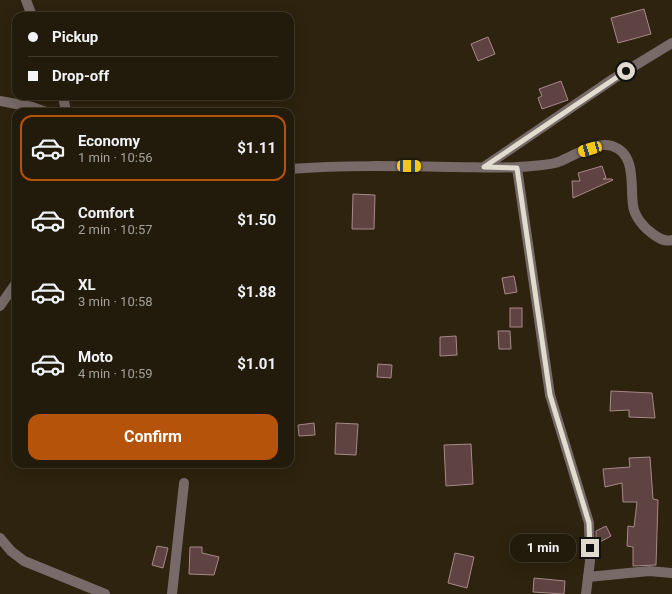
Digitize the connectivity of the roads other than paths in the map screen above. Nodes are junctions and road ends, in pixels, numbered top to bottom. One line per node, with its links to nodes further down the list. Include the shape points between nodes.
1 (26, 0): 2 (street)
2 (30, 12)
3 (672, 43): 6 (street, via 613,79)
4 (0, 101): 5 (street)
5 (35, 108)
6 (484, 167): 7 (street); 8 (street, via 364,166)
7 (517, 168): 9 (street, via 547,165 599,146 612,146 625,155 630,164 633,206 645,228 655,236 667,241); 15 (street, via 550,395 589,523)
8 (294, 169)
9 (672, 240)
10 (12, 289): 11 (street)
11 (0, 306)
12 (184, 483): 17 (street)
13 (0, 538): 16 (street, via 24,561)
14 (672, 573): 15 (street, via 649,571)
15 (588, 577): 18 (street)
16 (105, 594)
17 (172, 594)
18 (586, 594)

